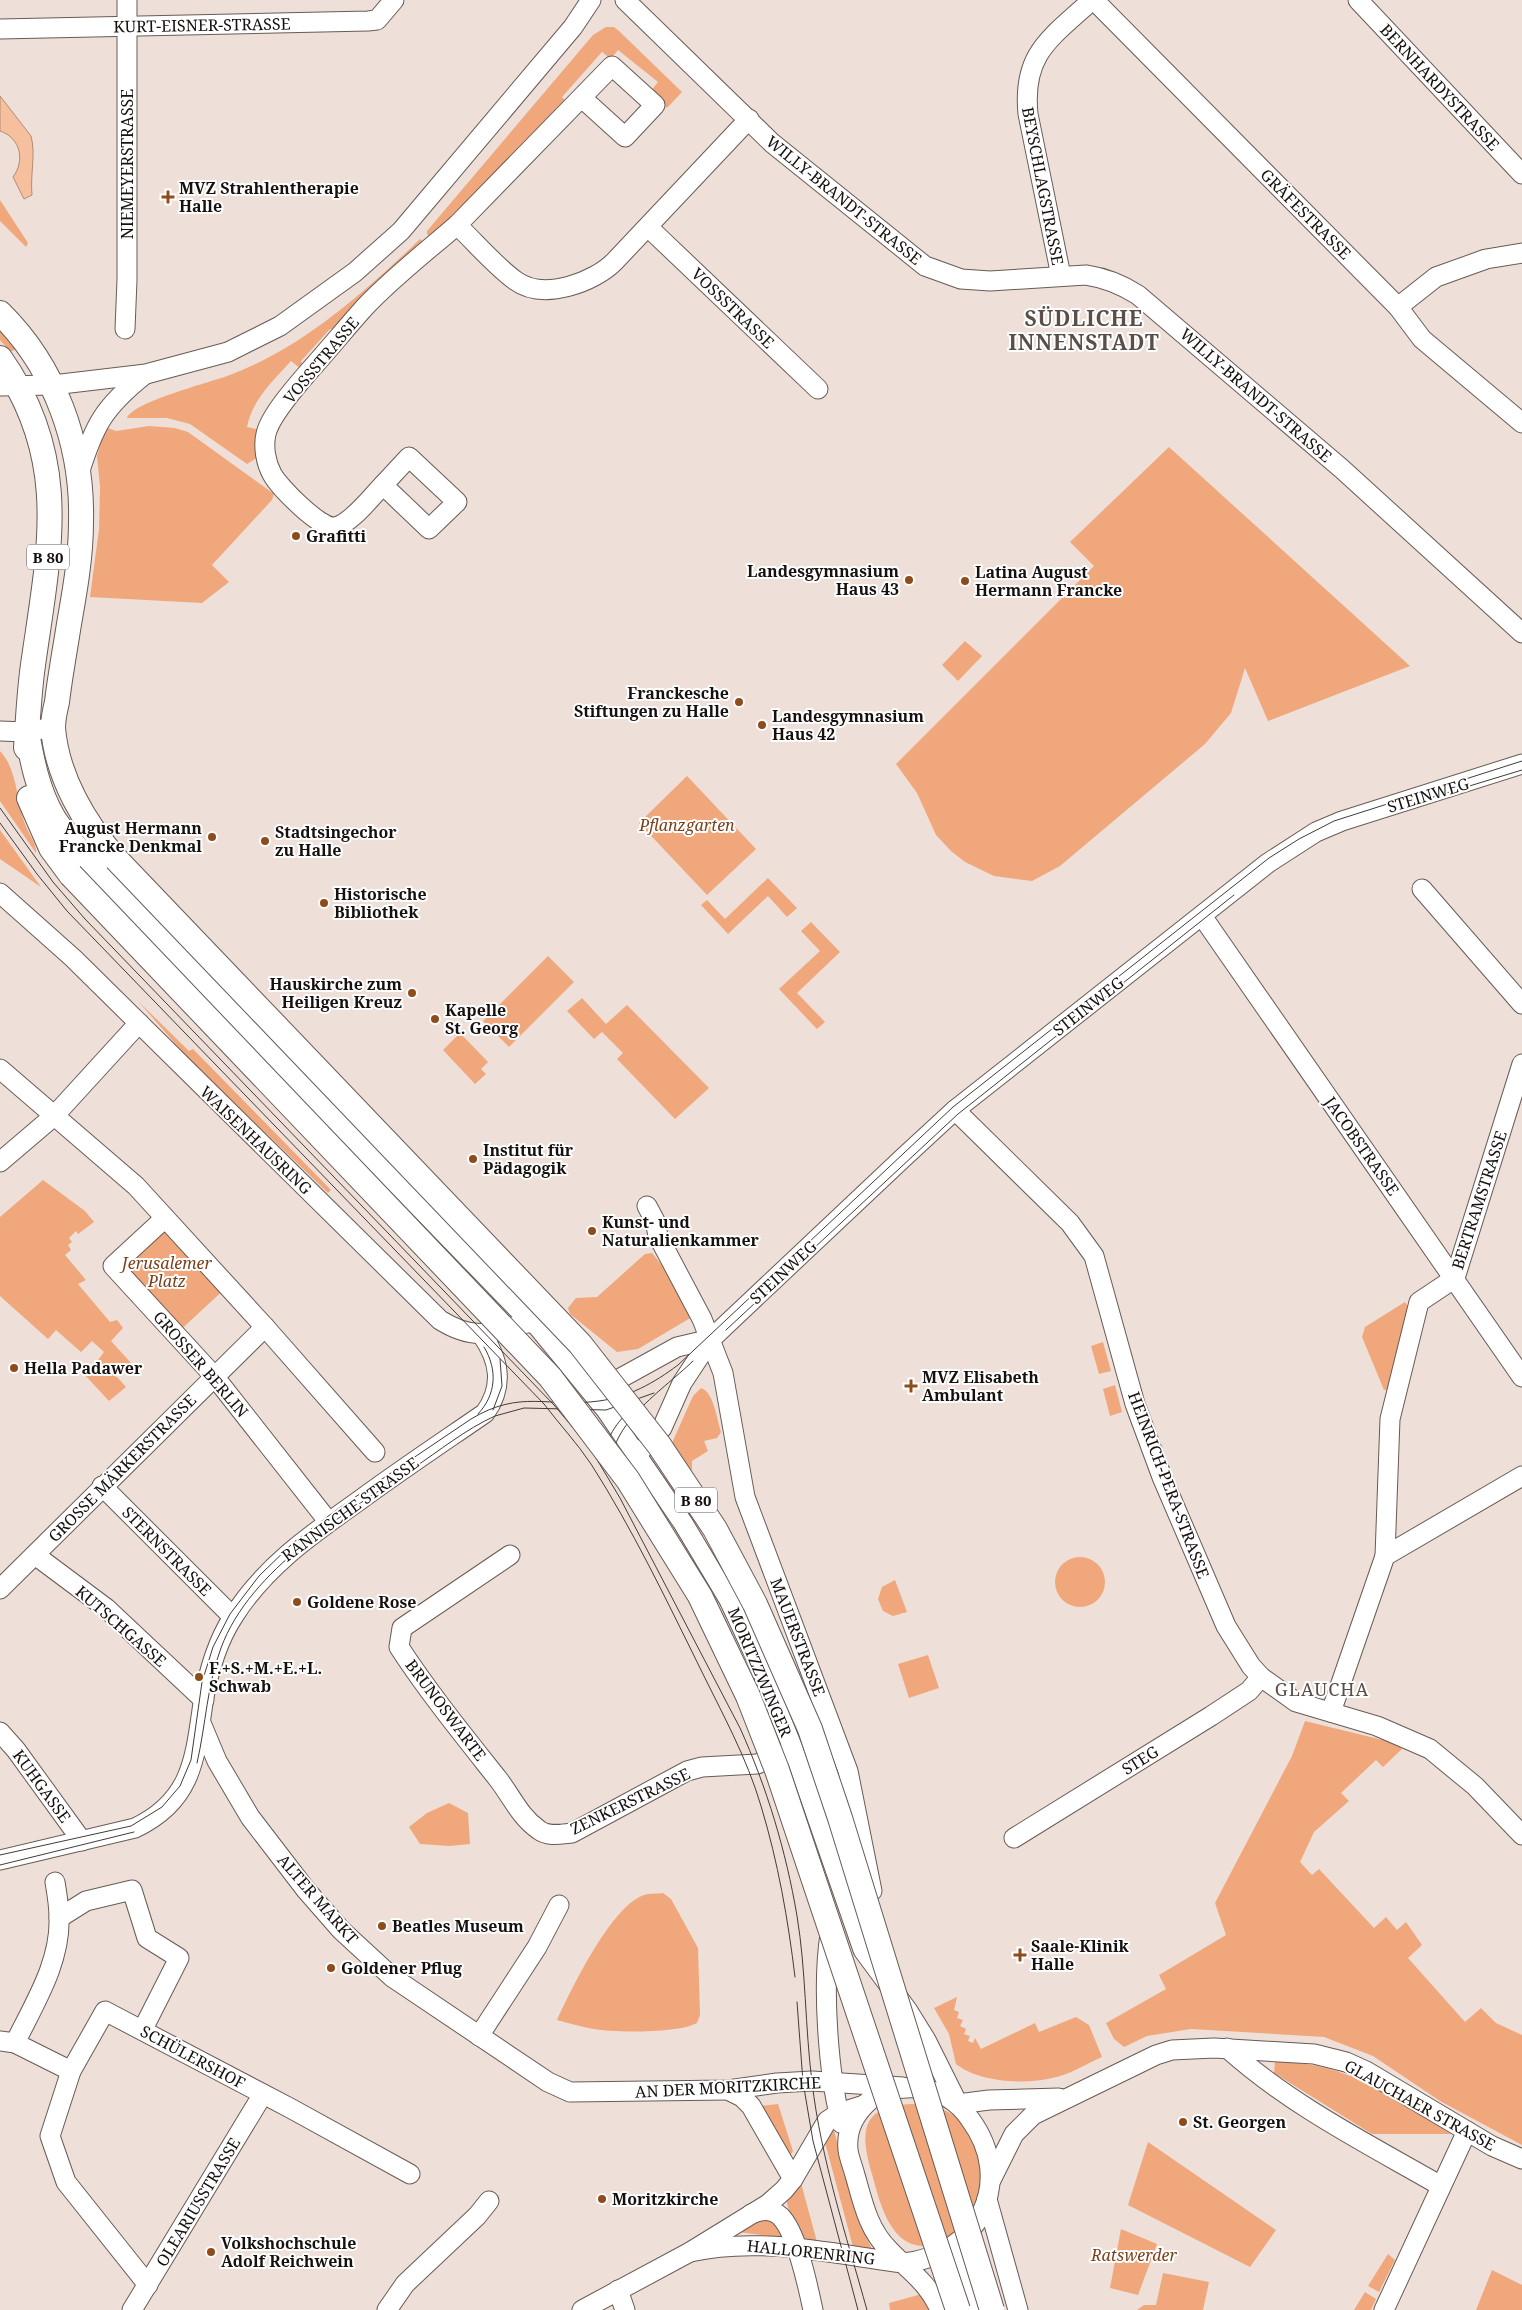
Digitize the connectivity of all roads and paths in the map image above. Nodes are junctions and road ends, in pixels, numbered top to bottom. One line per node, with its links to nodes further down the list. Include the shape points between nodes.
1 (127, 0): 7 (street, NIEMEYERSTRASSE)
2 (394, 0): 7 (street, KURT-EISNER-STRASSE, via 378,20)
3 (592, 0): 20 (street, via 417,213 355,272 324,297 255,340 206,359)
4 (625, 0): 10 (street, WILLY-BRANDT-STRASSE)
5 (1093, 0): 15 (street, BEYSCHLAGSTRASSE, via 1042,48 1033,63 1026,90); 16 (street, GRÄFESTRASSE)
6 (1358, 0): 11 (street, BERNHARDYSTRASSE)
7 (126, 27): 8 (street, KURT-EISNER-STRASSE); 18 (street, NIEMEYERSTRASSE)
8 (0, 29)
9 (582, 98): 12 (street, VOSSSTRASSE)
10 (749, 119): 13 (street); 15 (street, WILLY-BRANDT-STRASSE, via 772,142 897,245 935,271 961,279 990,282)
11 (1522, 174)
12 (457, 225): 13 (street, via 517,282 555,288 593,279); 26 (street, VOSSSTRASSE, via 365,307 288,395 266,433 265,456 272,475 319,522 327,526 343,523)
13 (648, 227): 23 (street, VOSSSTRASSE)
14 (1522, 253): 16 (street, via 1486,259 1436,277)
15 (1061, 276): 27 (street, WILLY-BRANDT-STRASSE, via 1101,277 1138,295 1342,469)
16 (1398, 307): 24 (street, GRÄFESTRASSE, via 1422,338)
17 (0, 313): 21 (main road, B 80, via 36,354)
18 (125, 329)
19 (0, 358): 22 (main road, B 80)
20 (146, 374): 21 (street); 25 (street, via 112,403 100,419)
21 (53, 385): 22 (street); 25 (main road, B 80, via 69,431)
22 (9, 386): 30 (main road, B 80, via 38,433 47,471 51,515)
23 (818, 389)
24 (1522, 423)
25 (79, 476): 28 (main road, B 80, via 80,544)
26 (383, 485)
27 (1522, 633)
28 (53, 727): 30 (street); 32 (main road, via 47,759 50,783 62,819); 115 (main road, B 80, bridge, via 70,789 92,828 116,859 580,1344 659,1445 715,1529 755,1604 810,1729)
29 (0, 731): 30 (street)
30 (27, 732): 32 (main road, via 44,798); 113 (main road, B 80, bridge, via 25,780 28,796 41,830 71,875 550,1377 628,1480 700,1596 748,1696 777,1770)
31 (1522, 764): 35 (street, STEINWEG, via 1316,832 1268,862)
32 (76, 846): 46 (main road)
33 (1422, 889): 36 (street)
34 (0, 894): 37 (street, WAISENHAUSRING, via 73,958)
35 (1202, 916): 40 (street, STEINWEG); 45 (street, JACOBSTRASSE)
36 (1522, 1004)
37 (139, 1023): 41 (street); 48 (street, WAISENHAUSRING, via 428,1310 457,1330)
38 (1522, 1064): 45 (street, BERTRAMSTRASSE)
39 (0, 1069): 41 (street)
40 (955, 1110): 49 (street, STEINWEG); 63 (street, HEINRICH-PERA-STRASSE, via 1070,1222 1094,1256 1135,1404 1162,1477 1226,1626)
41 (54, 1116): 42 (street); 44 (street, via 136,1186)
42 (0, 1162)
43 (646, 1206): 49 (street)
44 (165, 1218): 47 (street); 50 (street, GROSSER BERLIN, via 113,1266)
45 (1454, 1278): 51 (street, JACOBSTRASSE); 60 (street, BERTRAMSTRASSE, via 1419,1302 1403,1361 1390,1419)
46 (533, 1321): 48 (street, WAISENHAUSRING); 52 (street, MORITZZWINGER)
47 (265, 1326): 50 (street, GROSSE MÄRKERSTRASSE); 53 (street)
48 (482, 1335): 57 (street, RANNISCHE STRASSE, via 493,1352 497,1370 495,1392 485,1414)
49 (711, 1339): 52 (street, via 677,1347); 54 (street, STEINWEG, via 682,1383 662,1428); 78 (street, MAUERSTRASSE, via 723,1373 745,1497 848,1771 875,1906)
50 (214, 1376): 56 (street, GROSSE MÄRKERSTRASSE); 57 (street, GROSSER BERLIN)
51 (1522, 1376)
52 (593, 1393): 54 (street, MORITZZWINGER)
53 (375, 1452)
54 (637, 1455): 68 (street, MORITZZWINGER, via 729,1600)
55 (1522, 1476): 60 (street)
56 (102, 1486): 59 (street, GROSSE MÄRKERSTRASSE); 62 (street, STERNSTRASSE)
57 (328, 1521): 62 (street, RANNISCHE STRASSE, via 261,1578)
58 (510, 1554): 69 (street, BRUNOSWARTE, via 402,1628 399,1647 524,1818 541,1832)
59 (35, 1555): 61 (street, GROSSE MÄRKERSTRASSE); 64 (street, KUTSCHGASSE, via 106,1608)
60 (1385, 1556): 65 (street, BERTRAMSTRASSE)
61 (0, 1590)
62 (233, 1617): 64 (street, RANNISCHE STRASSE, via 217,1645)
63 (1261, 1677): 65 (street, HEINRICH-PERA-STRASSE, via 1296,1702); 71 (street, STEG, via 1249,1691 1211,1716)
64 (204, 1700): 66 (street)
65 (1331, 1712): 70 (street, HEINRICH-PERA-STRASSE, via 1377,1726 1430,1750 1475,1786)
66 (201, 1723): 72 (street, via 193,1766 175,1800 135,1828); 80 (street, ALTER MARKT, via 217,1760 250,1817 341,1930 392,1977)
67 (0, 1732): 72 (street, KUHGASSE)
68 (794, 1750): 69 (street, ZENKERSTRASSE, via 757,1764 686,1771 572,1833); 74 (street, MORITZZWINGER)
69 (554, 1835)
70 (1522, 1835)
71 (1014, 1838)
72 (82, 1841): 73 (street)
73 (0, 1860)
74 (838, 1879): 78 (street, MORITZZWINGER); 84 (street, MORITZZWINGER, via 826,1981)
75 (55, 1882): 77 (street)
76 (559, 1905): 80 (street, via 537,1947)
77 (60, 1918): 79 (street, via 86,1901 132,1890 147,1938 179,1958); 81 (street, via 56,1950 43,1987)
78 (854, 1928): 89 (street, MORITZZWINGER, via 862,1950 926,2040)
79 (142, 2029): 83 (street, SCHÜLERSHOF, via 106,2011); 87 (street, SCHÜLERSHOF)
80 (479, 2036): 86 (street, AN DER MORITZKIRCHE, via 548,2082 570,2092)
81 (8, 2042): 83 (street)
82 (1227, 2048): 88 (street, GLAUCHAER STRASSE, via 1172,2050); 92 (street, GLAUCHAER STRASSE, via 1314,2054 1346,2062); 97 (street, via 1254,2072 1314,2112)
83 (71, 2071): 105 (street, via 50,2136 66,2182)
84 (834, 2082): 85 (street, AN DER MORITZKIRCHE); 86 (street, AN DER MORITZKIRCHE, via 777,2083); 91 (street, MORITZZWINGER)
85 (903, 2087): 89 (street, via 942,2094); 90 (street, via 884,2092)
86 (728, 2090): 96 (street, via 751,2106)
87 (263, 2094): 95 (street, SCHÜLERSHOF); 105 (street, OLEARIUSSTRASSE)
88 (1071, 2096): 89 (street); 98 (street, GLAUCHAER STRASSE, via 1033,2115 1019,2128 1003,2154)
89 (958, 2104): 98 (street, via 982,2137 987,2151)
90 (864, 2105): 91 (street); 93 (street, via 851,2124)
91 (839, 2113): 93 (street, MORITZZWINGER); 96 (street, HALLORENRING, via 820,2130)
92 (1467, 2132): 94 (street, GLAUCHAER STRASSE); 97 (street)
93 (848, 2150): 104 (street, via 872,2228)
94 (1522, 2159)
95 (410, 2174)
96 (793, 2179): 100 (street, HALLORENRING, via 784,2190)
97 (1441, 2186): 117 (street)
98 (989, 2190): 101 (street, via 975,2223); 116 (street)
99 (489, 2201): 108 (street, via 405,2284)
100 (750, 2214): 102 (street, via 766,2210 780,2216); 103 (street, HALLORENRING)
101 (957, 2245): 104 (street, via 927,2259); 114 (street)
102 (797, 2249): 103 (street, HALLORENRING, via 743,2244); 104 (street, HALLORENRING); 111 (street)
103 (690, 2252): 106 (street, HALLORENRING)
104 (903, 2263): 112 (street, via 923,2281)
105 (148, 2285): 107 (street, OLEARIUSSTRASSE)
106 (618, 2290): 109 (street, HALLORENRING); 110 (street)
107 (132, 2310)
108 (387, 2310)
109 (582, 2310)
110 (625, 2310)
111 (813, 2310)
112 (940, 2310)
113 (958, 2310)
114 (976, 2310)
115 (992, 2310)
116 (1018, 2310)
117 (1384, 2310)

